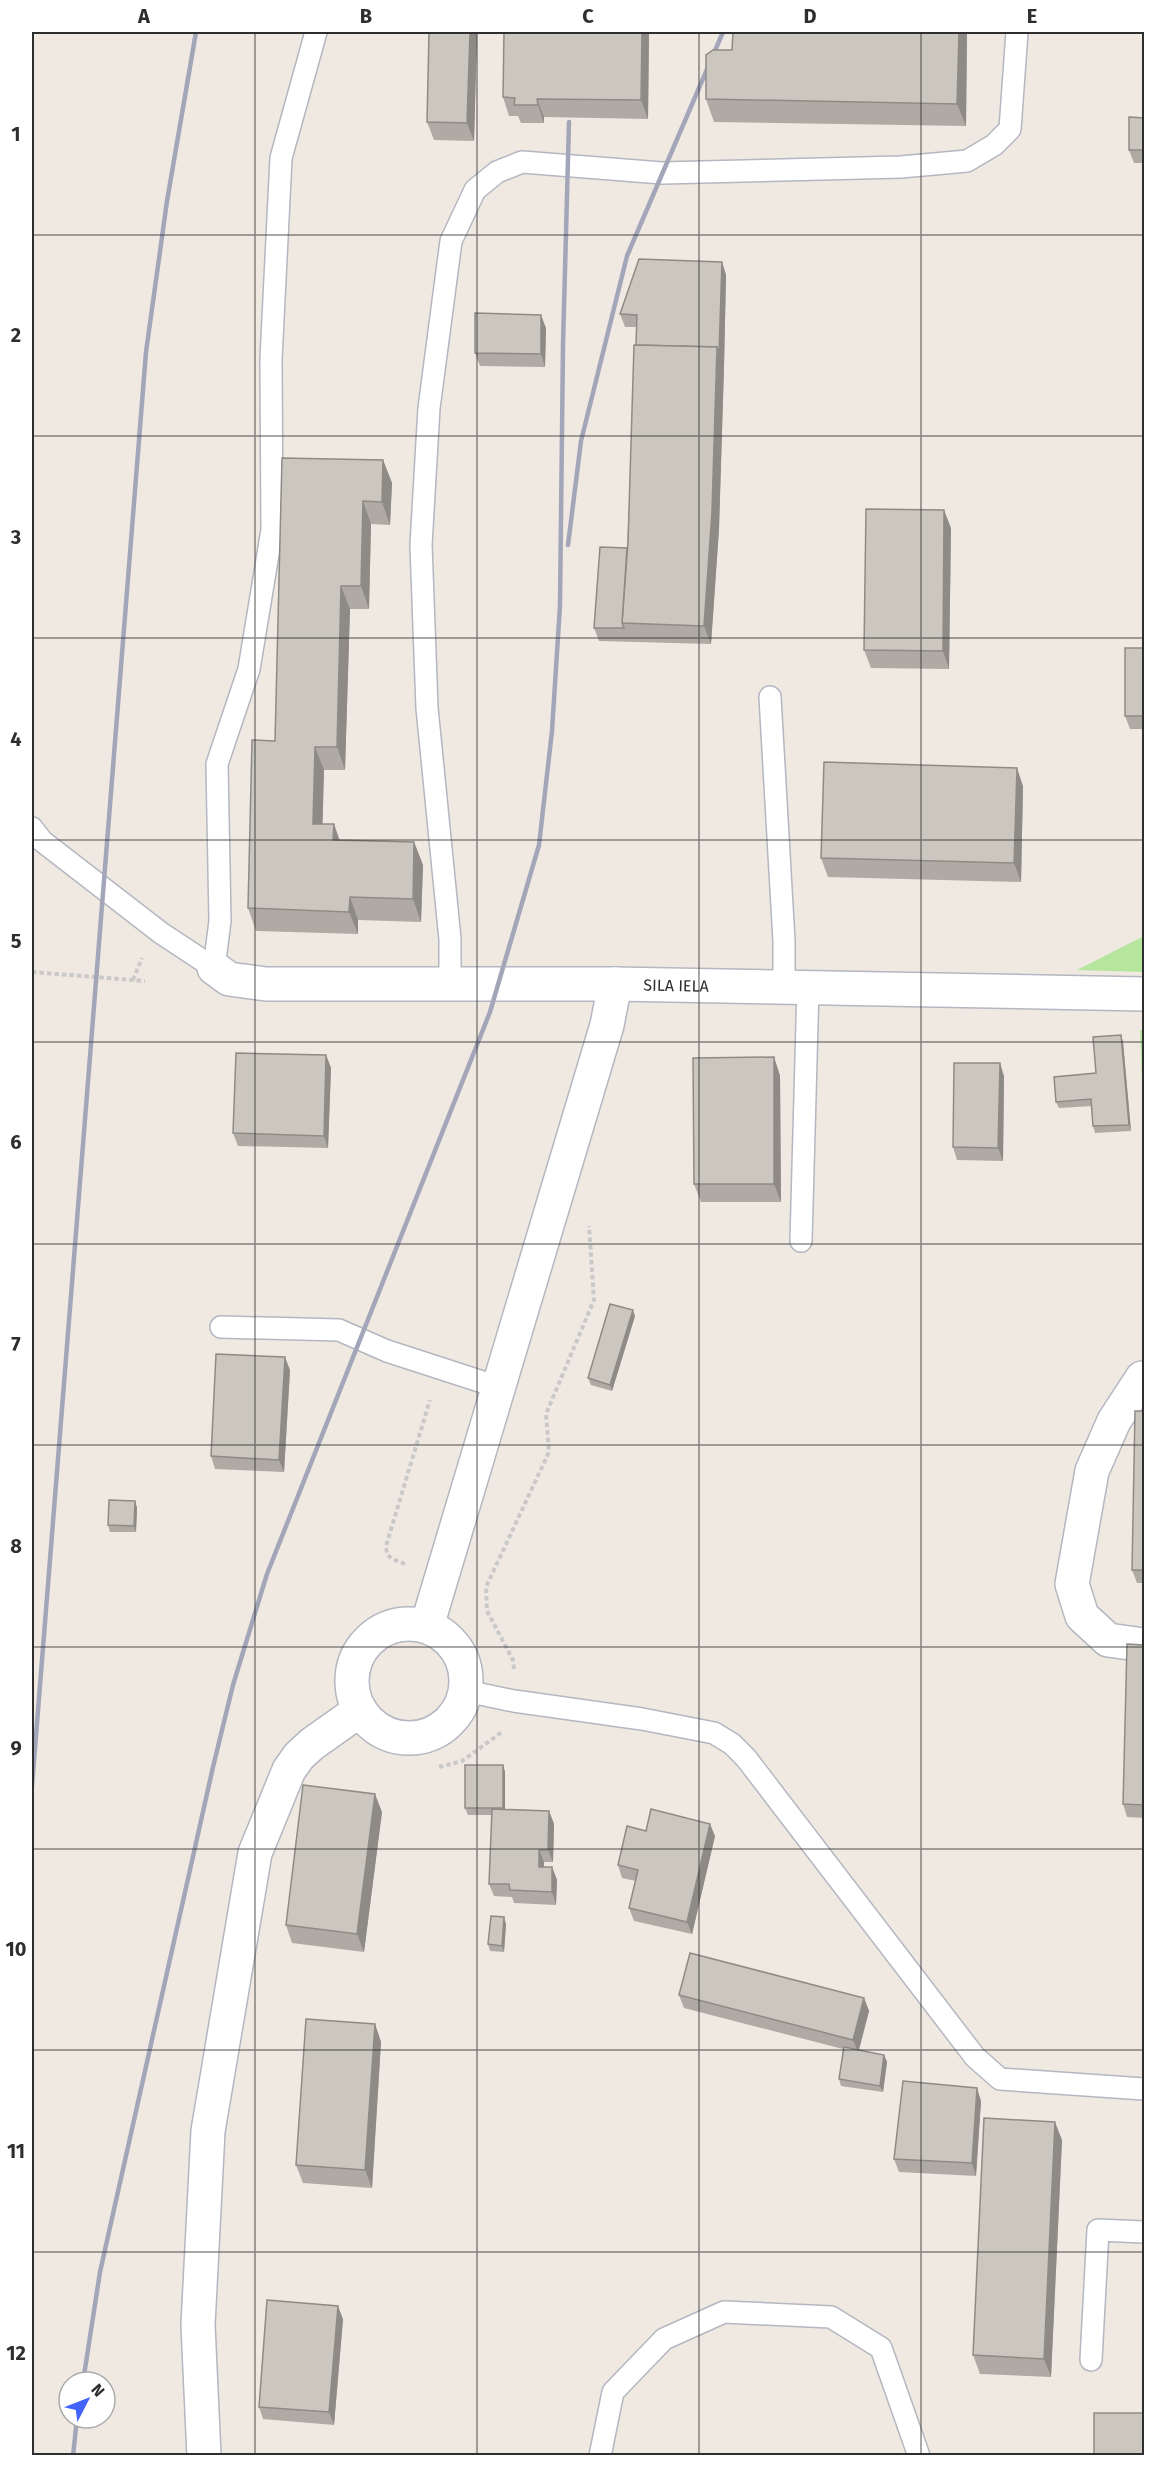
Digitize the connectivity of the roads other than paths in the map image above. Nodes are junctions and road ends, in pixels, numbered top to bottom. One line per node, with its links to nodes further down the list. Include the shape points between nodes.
1 (316, 32): 5 (lane, via 282,158 271,359 272,530 249,669 218,764 220,921)
2 (1017, 32): 7 (lane, via 1010,129 994,145 967,161 901,167 662,173 522,162 496,172 475,190 451,241 429,408 421,545 427,708 450,939)
3 (770, 698): 8 (lane, via 784,941)
4 (32, 828): 5 (lane, via 42,841 133,912)
5 (214, 968): 7 (street, SILA IELA, via 229,979 266,984)
6 (615, 984): 7 (street, SILA IELA); 8 (street, SILA IELA); 13 (street, via 607,1025)
7 (450, 985)
8 (796, 987): 9 (street, SILA IELA); 10 (lane)
9 (1144, 994)
10 (801, 1241)
11 (221, 1327): 13 (lane, via 339,1330 387,1352)
12 (1142, 1378): 15 (street, via 1114,1420 1092,1471 1072,1584 1082,1616 1108,1640)
13 (498, 1387): 14 (street)
14 (427, 1626): 16 (street, via 446,1635 459,1651 466,1671); 17 (street, via 388,1626 371,1637 359,1652 353,1671 353,1691)
15 (1144, 1645)
16 (466, 1691): 17 (street, via 443,1728 421,1737 381,1731); 18 (lane, via 714,1733 746,1758 975,2057 1000,2079)
17 (360, 1710): 21 (street, via 299,1756 289,1770 255,1853 208,2131 198,2325)
18 (1144, 2089)
19 (1144, 2232): 20 (lane, via 1098,2230)
20 (1091, 2360)
21 (204, 2456)
22 (600, 2456): 23 (lane, via 613,2392 664,2339 724,2312 831,2317 881,2348)
23 (919, 2456)

